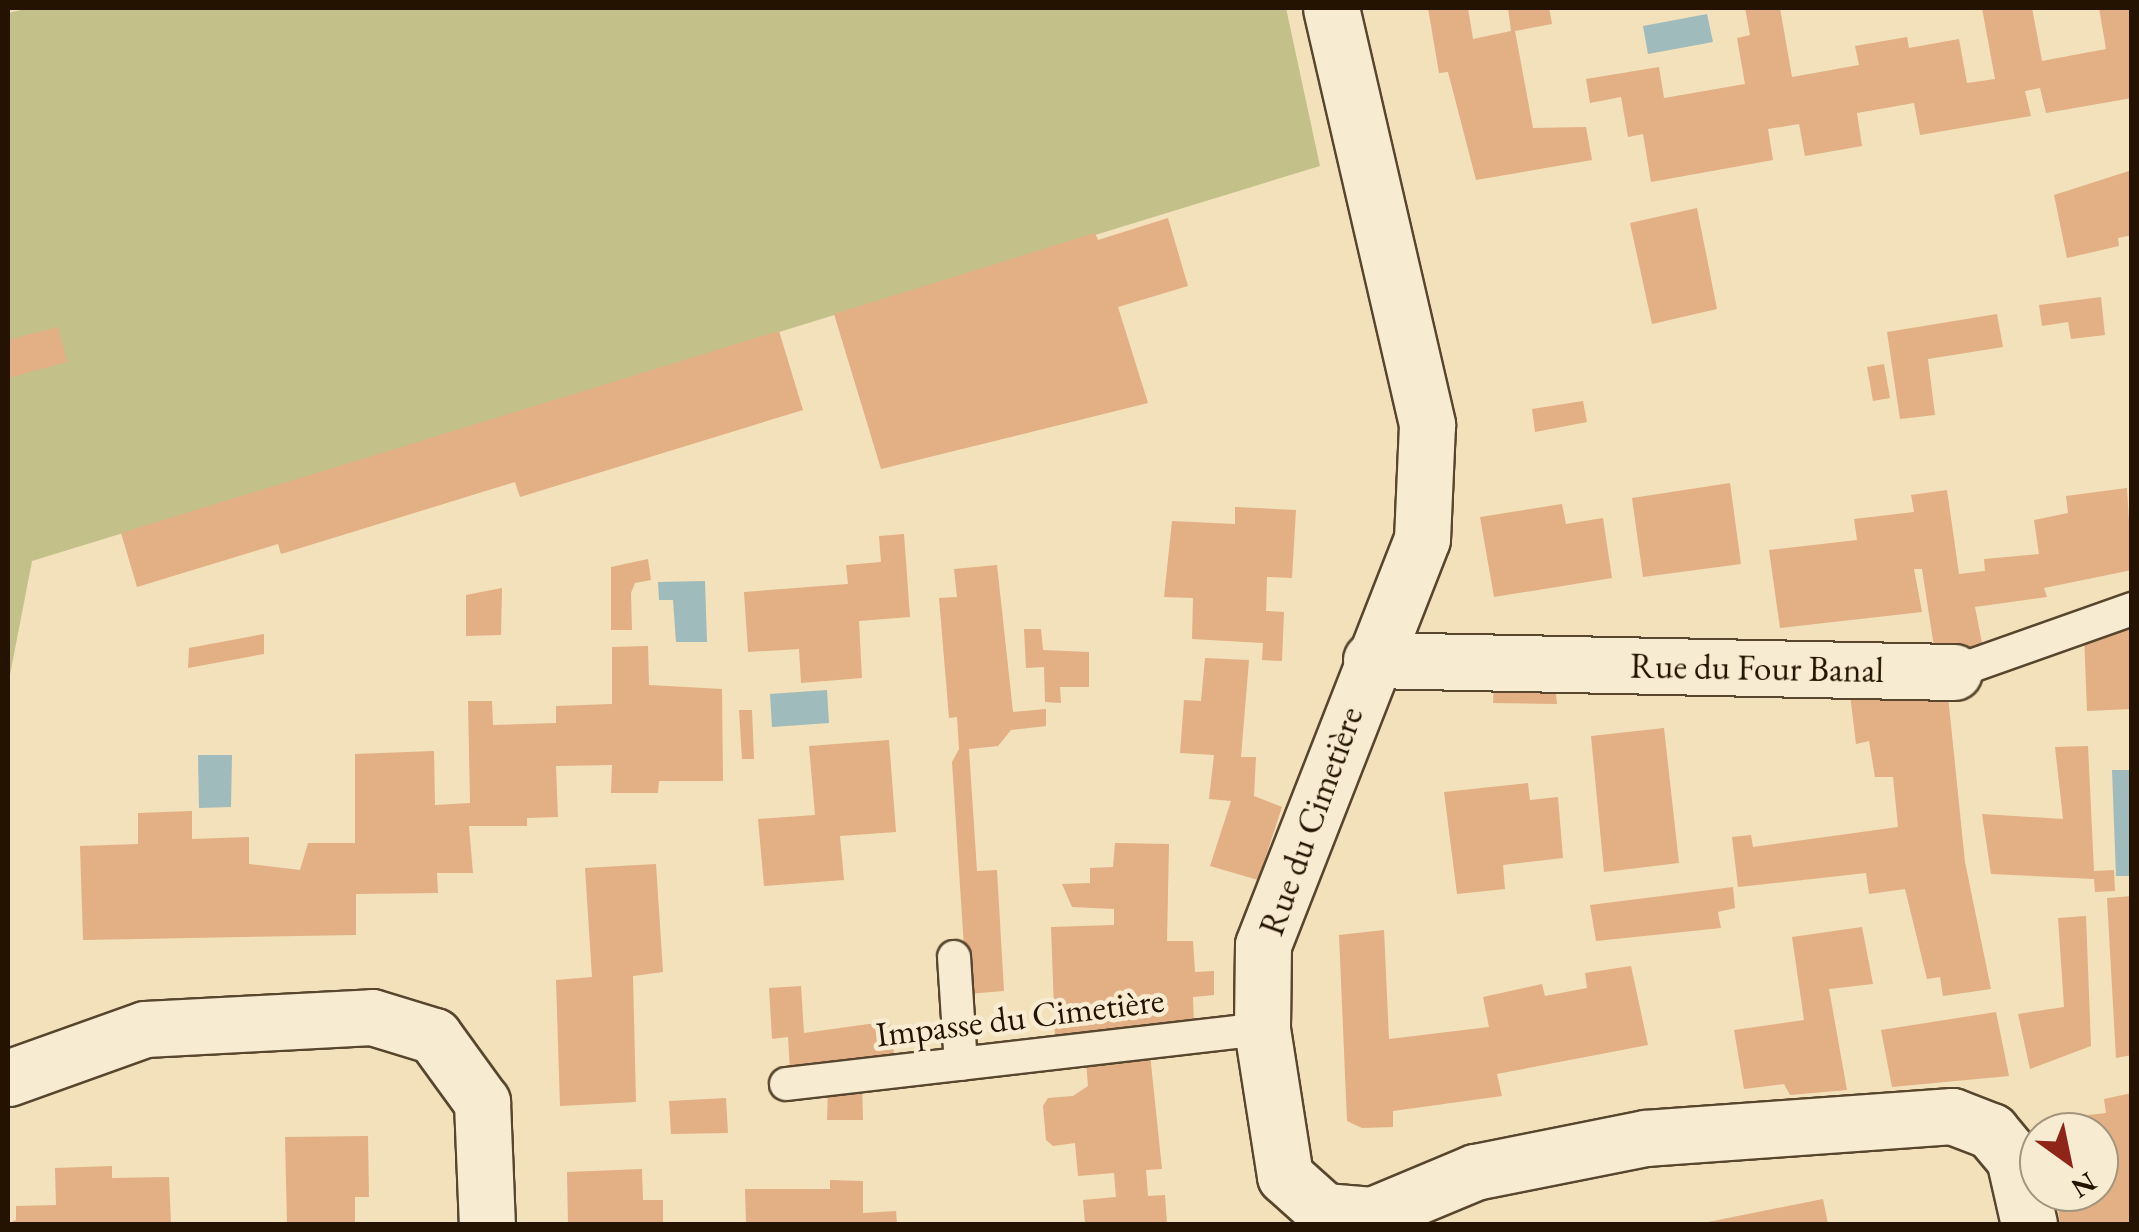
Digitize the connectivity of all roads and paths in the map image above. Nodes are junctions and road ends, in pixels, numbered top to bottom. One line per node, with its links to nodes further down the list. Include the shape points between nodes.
1 (1331, 8): 3 (street, Rue du Cimetière, via 1428,425 1422,539)
2 (2132, 609): 4 (lane, Rue du Four Banal)
3 (1371, 660): 4 (street, Rue du Four Banal); 6 (street, Rue du Cimetière, via 1263,944)
4 (1954, 672)
5 (954, 957): 7 (lane)
6 (1262, 1030): 7 (lane, Impasse du Cimetière); 10 (street, Rue du Cimetière)
7 (961, 1064): 9 (lane, Impasse du Cimetière)
8 (8, 1078): 12 (street, via 145,1029 372,1017 403,1026 434,1036 482,1102)
9 (786, 1084)
10 (1284, 1200): 11 (street, Rue du Cimetière)
11 (1362, 1220): 13 (street, Rue du Cimetière, via 1475,1172 1645,1138 1952,1116 1991,1131 2014,1158)
12 (487, 1224)
13 (2028, 1224)

